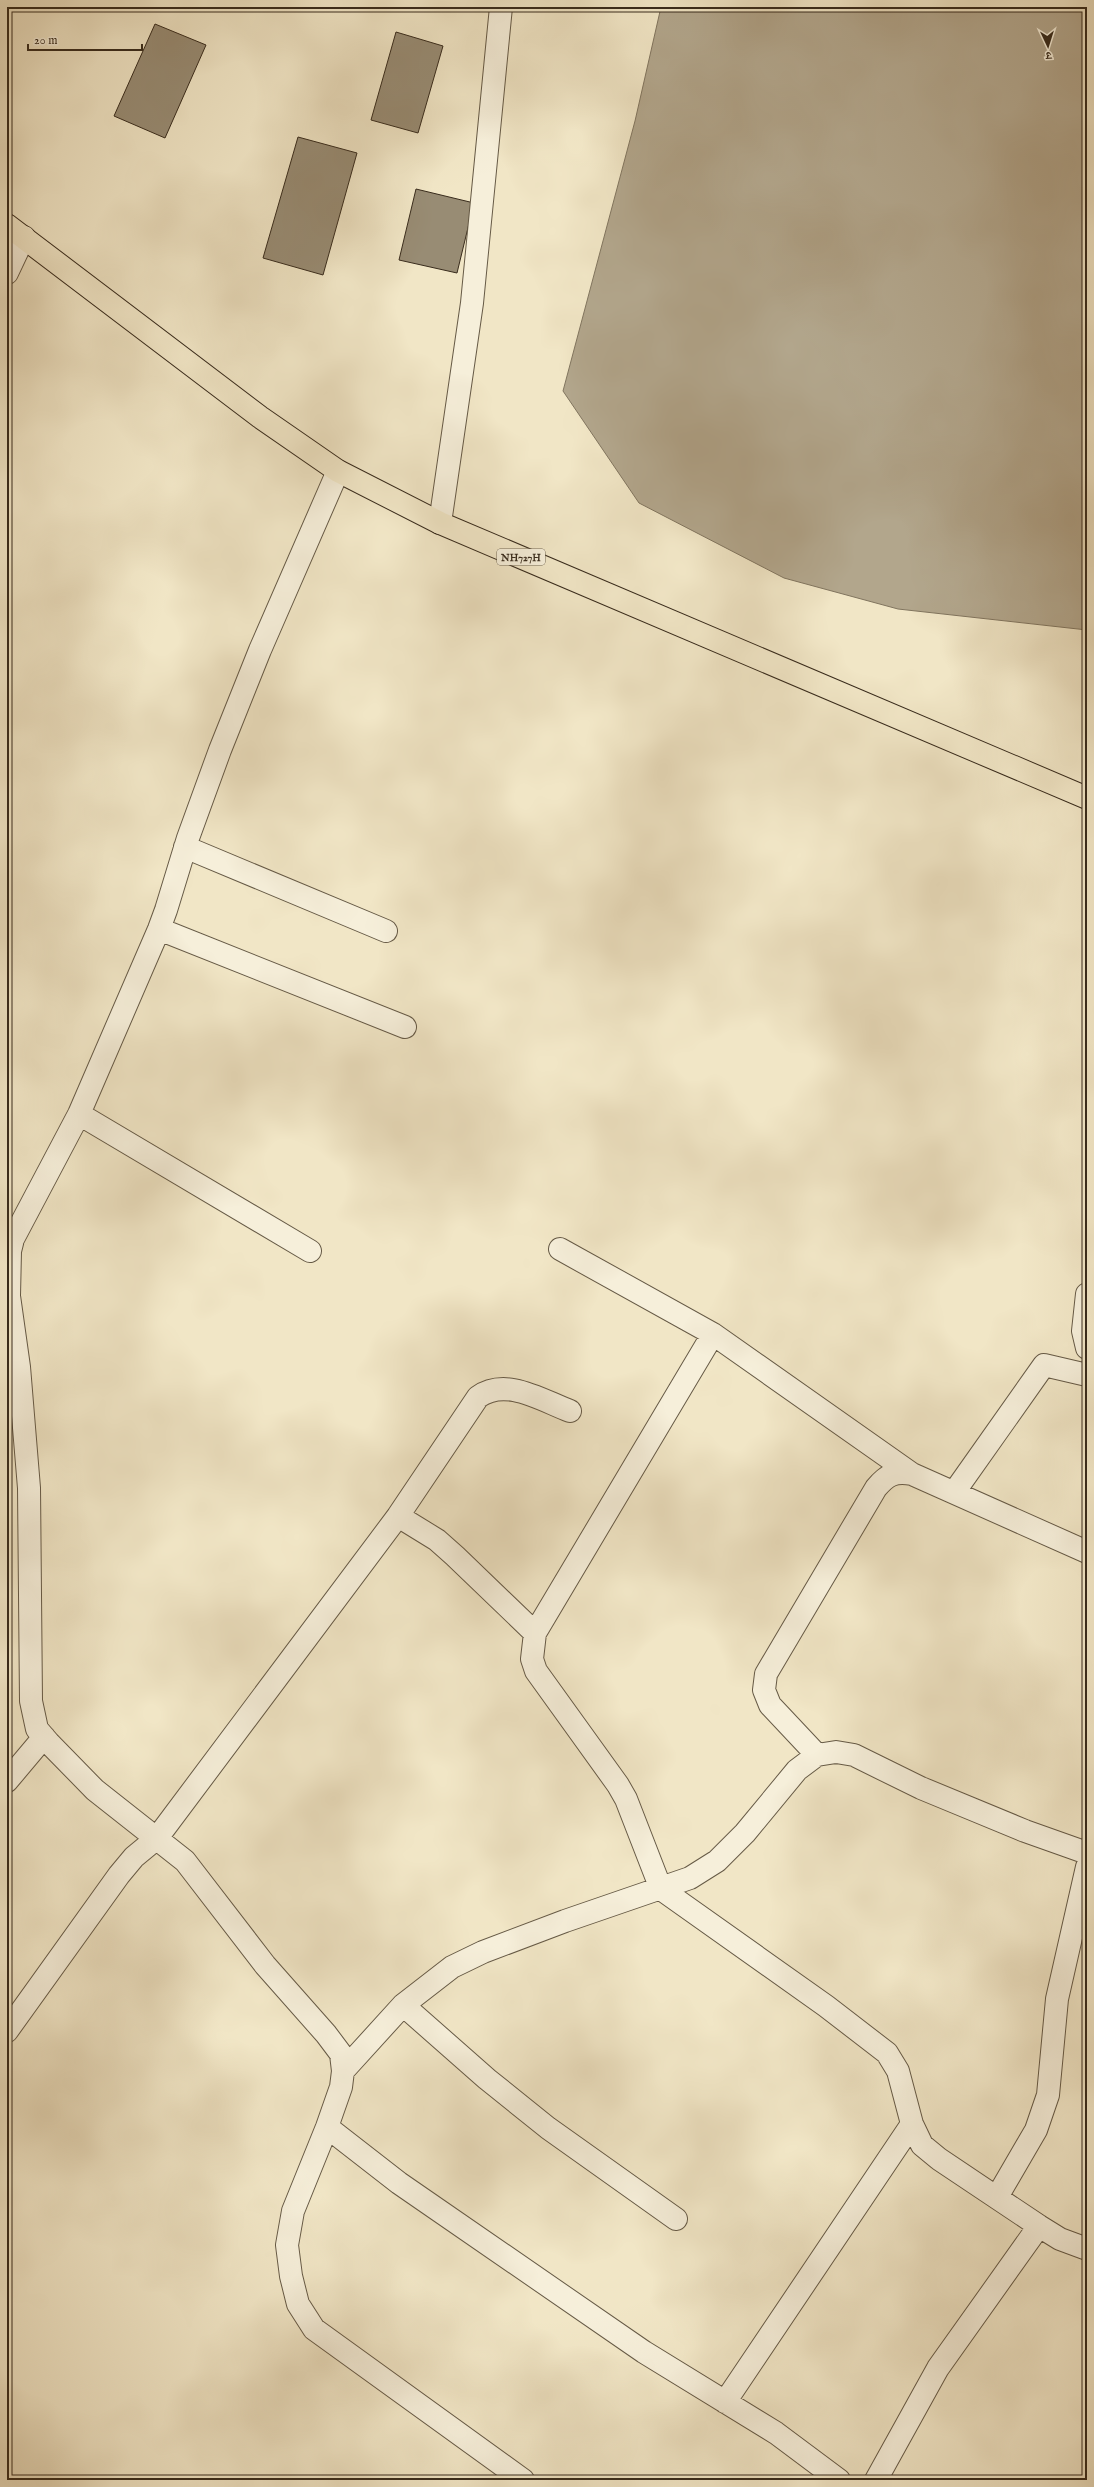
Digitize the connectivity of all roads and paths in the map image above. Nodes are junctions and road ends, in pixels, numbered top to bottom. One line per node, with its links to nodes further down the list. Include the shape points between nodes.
1 (501, 7): 5 (street, via 472,303)
2 (15, 231): 3 (street); 4 (highway, NH727H, via 260,417)
3 (7, 273)
4 (338, 471): 5 (highway, NH727H); 7 (street, via 260,650)
5 (440, 523): 6 (highway, NH727H)
6 (1087, 798)
7 (185, 847): 8 (street); 9 (street)
8 (159, 929): 10 (street); 11 (street)
9 (386, 931)
10 (405, 1027)
11 (79, 1114): 13 (street); 14 (street, via 13,1239)
12 (560, 1249): 17 (street)
13 (310, 1251)
14 (8, 1267): 16 (street)
15 (1087, 1294): 18 (street, via 1083,1331)
16 (8, 1298): 26 (street, via 19,1367 29,1488 31,1701 37,1729)
17 (714, 1334): 21 (street); 25 (street)
18 (1087, 1348)
19 (1087, 1375): 22 (street, via 1044,1365)
20 (570, 1411): 23 (street, via 512,1388 487,1390 478,1397)
21 (912, 1474): 22 (street); 27 (street, via 897,1472 886,1476 876,1488 766,1674 764,1690 770,1705)
22 (955, 1492): 24 (street)
23 (398, 1516): 25 (street, via 446,1548); 29 (street)
24 (1087, 1552)
25 (535, 1633): 32 (street, via 532,1659 536,1671 618,1785 626,1799)
26 (44, 1737): 28 (street); 29 (street, via 95,1790)
27 (817, 1755): 30 (street, via 836,1752 854,1755 921,1788 1025,1831); 32 (street, via 797,1770 745,1833 717,1861 690,1878)
28 (7, 1781)
29 (157, 1838): 34 (street, via 134,1857 119,1875); 35 (street, via 185,1861 265,1965 326,2034 341,2054)
30 (1087, 1853)
31 (1087, 1868): 38 (street, via 1058,1999 1048,2095 1036,2130)
32 (661, 1889): 33 (street, via 483,1952 452,1967); 36 (street, via 826,2006 887,2053 898,2071)
33 (404, 2005): 35 (street); 39 (street, via 487,2079 548,2128)
34 (7, 2031)
35 (343, 2071): 37 (street, via 341,2087)
36 (912, 2124): 38 (street, via 922,2144 939,2159); 42 (street)
37 (327, 2127): 42 (street, via 398,2183 644,2352); 43 (street, via 293,2211 287,2244 298,2304 314,2328)
38 (997, 2197): 40 (street)
39 (676, 2219)
40 (1039, 2226): 41 (street); 45 (street, via 938,2368)
41 (1087, 2249)
42 (725, 2402): 44 (street, via 776,2433)
43 (523, 2480)
44 (839, 2480)
45 (876, 2480)

